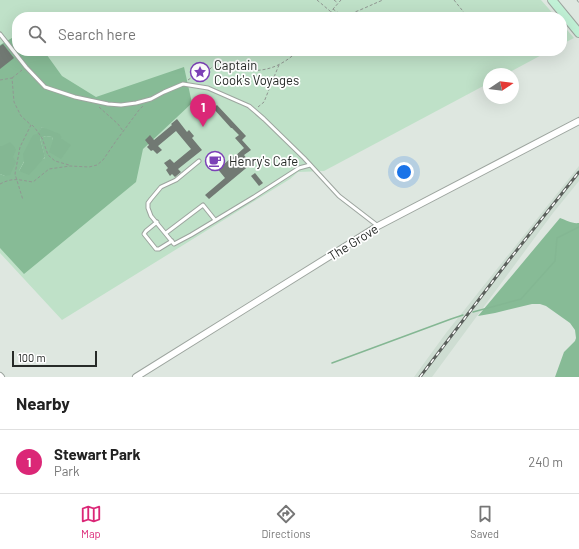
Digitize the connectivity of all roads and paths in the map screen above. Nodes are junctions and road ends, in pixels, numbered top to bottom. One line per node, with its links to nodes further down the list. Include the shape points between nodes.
1 (317, 0): 11 (path)
2 (334, 0): 9 (path)
3 (341, 0): 9 (path)
4 (383, 0): 13 (path)
5 (454, 0): 14 (path)
6 (552, 0): 15 (main road)
7 (577, 0): 8 (path)
8 (579, 3)
9 (338, 4): 10 (path)
10 (333, 8): 11 (path); 12 (path)
11 (331, 11)
12 (337, 12)
13 (354, 12)
14 (464, 12)
15 (562, 12)
16 (567, 18): 17 (main road)
17 (579, 33)
18 (0, 34): 19 (lane)
19 (12, 49)
20 (17, 56): 23 (lane)
21 (292, 56): 22 (path)
22 (280, 64): 26 (path, via 262,70 213,66 207,72 199,72); 29 (path, via 264,102 258,107)
23 (26, 67): 24 (path); 28 (lane, via 45,87)
24 (12, 78): 25 (path); 31 (path, via 14,102 21,116)
25 (0, 80)
26 (183, 84): 27 (lane); 29 (lane, via 208,88)
27 (152, 99): 28 (lane, via 121,105); 32 (path, via 139,110)
28 (93, 101): 32 (path)
29 (249, 106): 34 (lane)
30 (579, 121): 41 (street, The Grove)
31 (31, 125): 35 (path, via 42,138 48,155); 36 (path, via 20,147)
32 (123, 131): 35 (path, via 97,166)
33 (200, 161): 40 (lane, via 176,180 161,187 148,203 151,216)
34 (310, 165): 39 (lane, via 298,168); 41 (lane, via 339,196)
35 (70, 166): 36 (path, via 48,169 33,182)
36 (16, 179): 37 (path); 38 (path)
37 (0, 184)
38 (23, 200)
39 (215, 220): 42 (lane, via 203,205); 43 (lane, via 174,244)
40 (157, 222): 42 (lane); 43 (lane, via 144,234 156,249)
41 (378, 226): 44 (street, The Grove)
42 (166, 233): 43 (lane)
43 (172, 240)
44 (136, 377)

